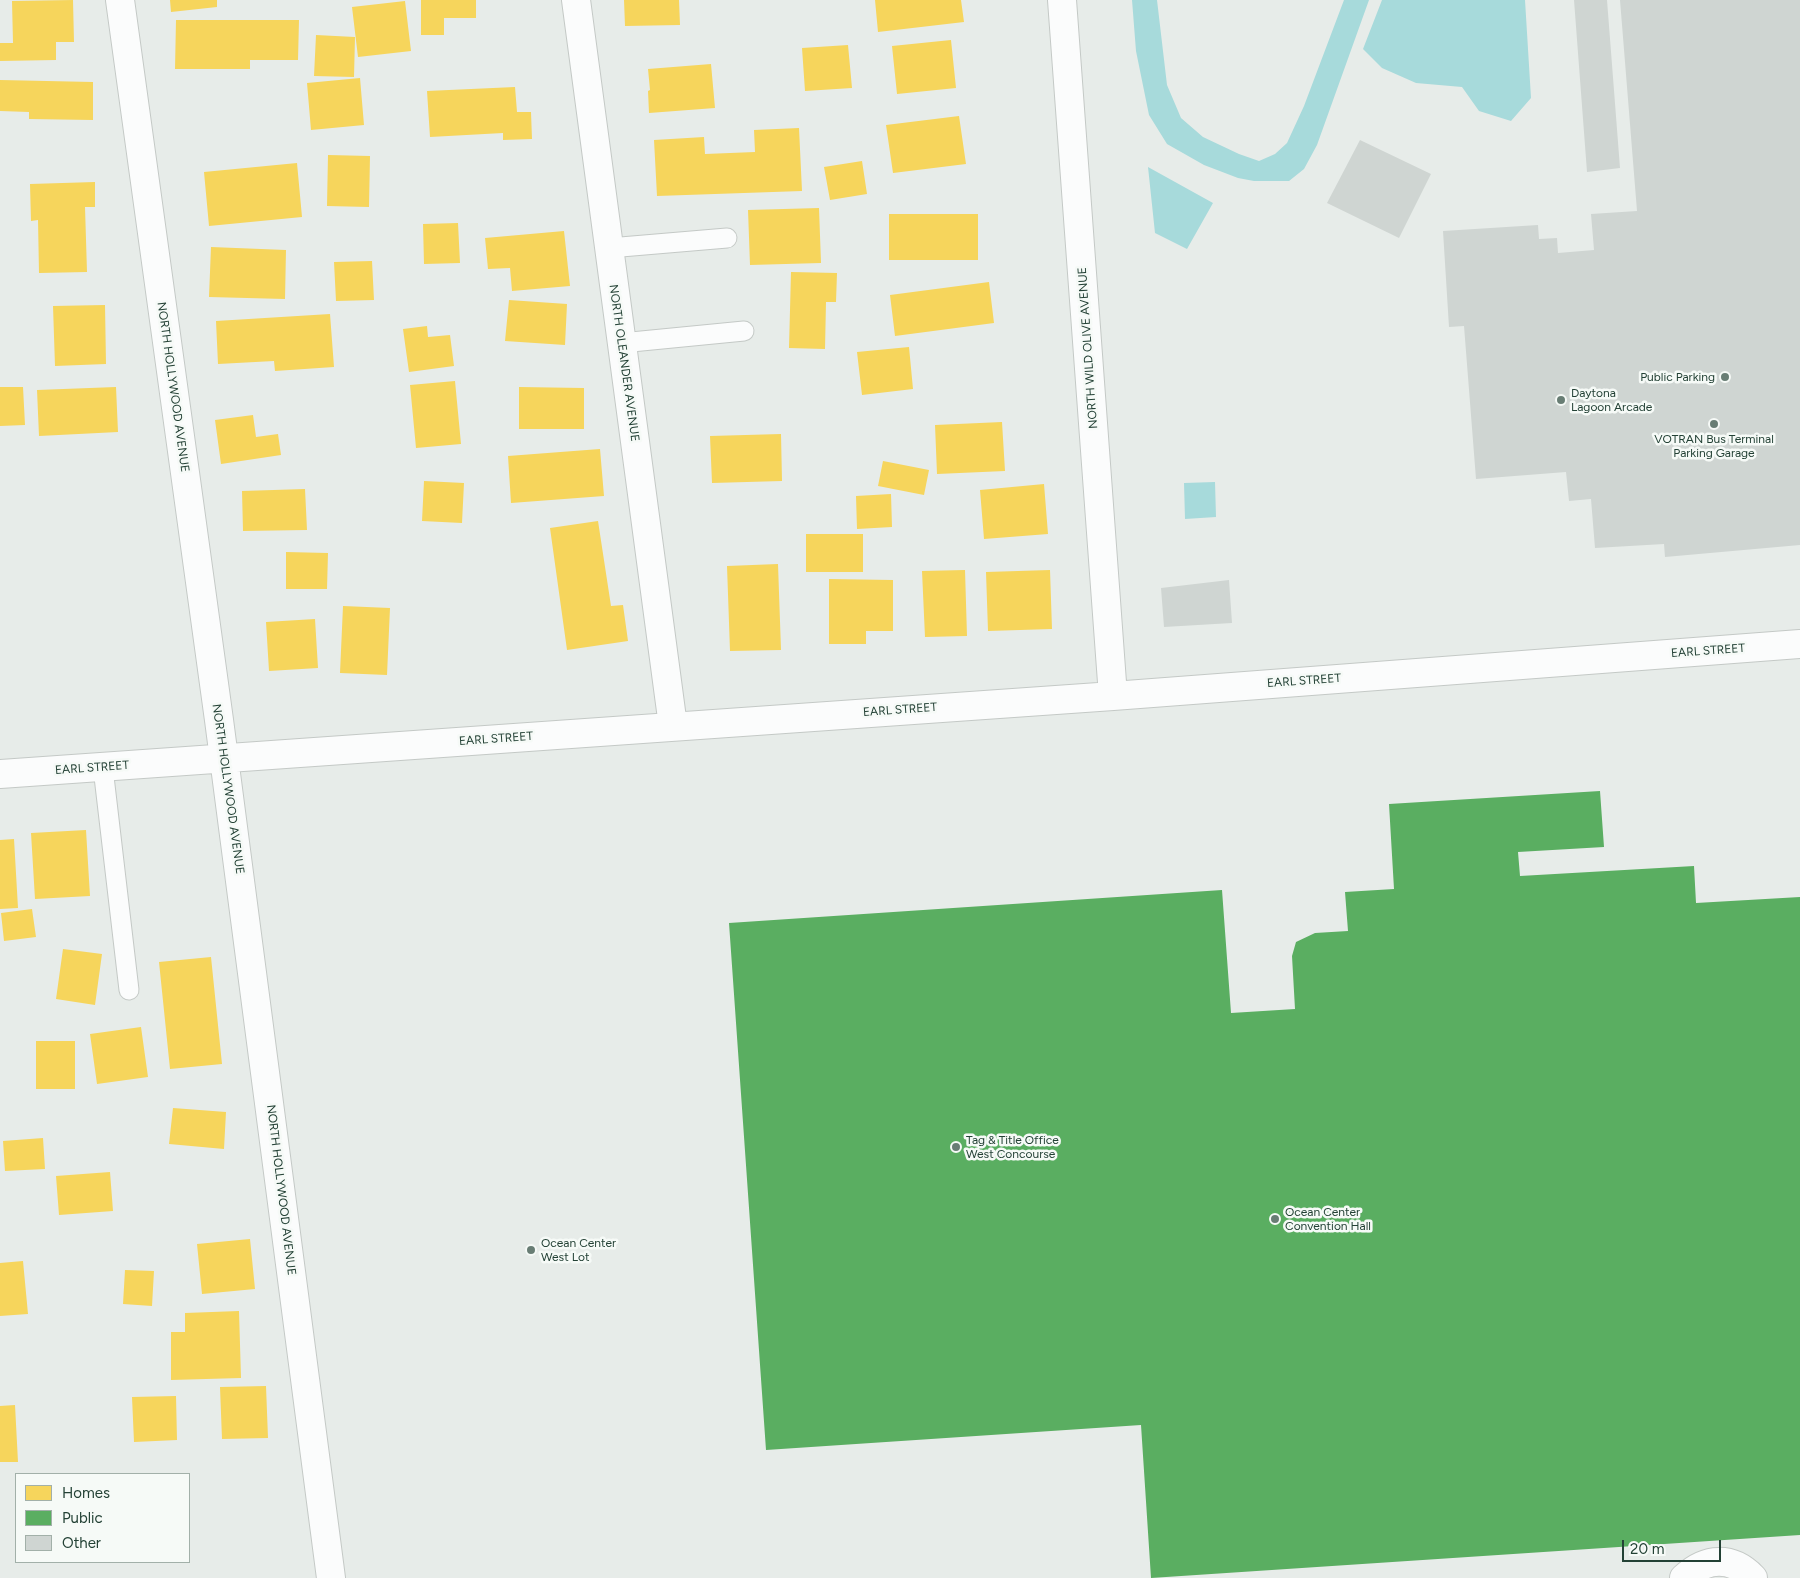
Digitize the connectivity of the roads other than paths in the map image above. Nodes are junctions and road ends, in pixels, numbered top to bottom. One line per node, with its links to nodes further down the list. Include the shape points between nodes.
1 (120, 0): 11 (street, NORTH HOLLYWOOD AVENUE)
2 (576, 0): 5 (street, NORTH OLEANDER AVENUE)
3 (1062, 0): 9 (street, NORTH WILD OLIVE AVENUE)
4 (727, 238): 5 (lane)
5 (609, 248): 7 (street, NORTH OLEANDER AVENUE)
6 (744, 331): 7 (lane)
7 (621, 343): 10 (street, NORTH OLEANDER AVENUE)
8 (1800, 644): 9 (street, EARL STREET)
9 (1113, 696): 10 (street, EARL STREET)
10 (673, 726): 11 (street, EARL STREET)
11 (224, 760): 12 (street, EARL STREET); 15 (street, NORTH HOLLYWOOD AVENUE)
12 (103, 768): 13 (street, EARL STREET); 14 (lane)
13 (0, 774)
14 (129, 990)
15 (331, 1578)
16 (1684, 1578): 17 (street, via 1693,1569 1718,1561 1743,1568)
17 (1754, 1578)

